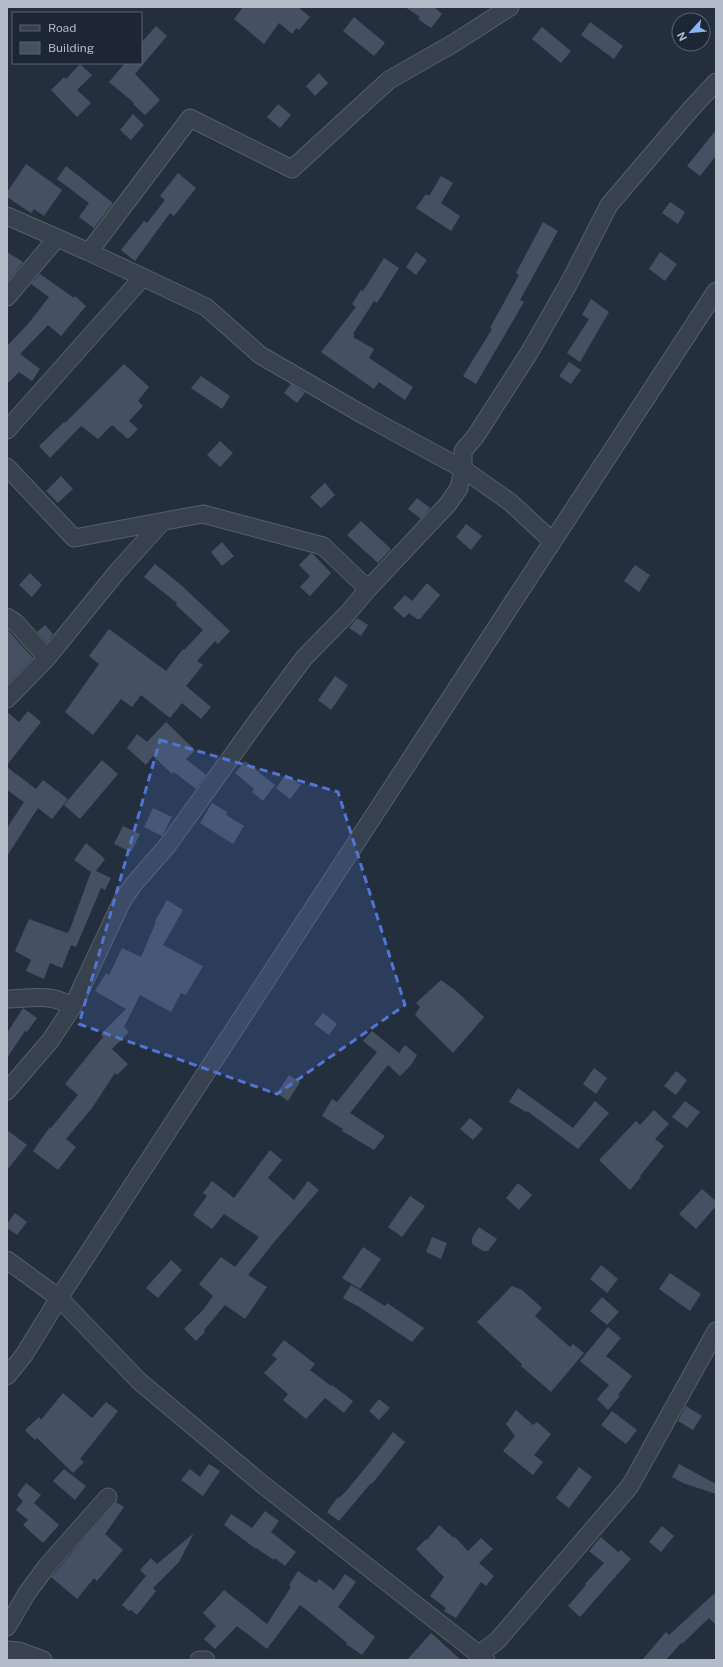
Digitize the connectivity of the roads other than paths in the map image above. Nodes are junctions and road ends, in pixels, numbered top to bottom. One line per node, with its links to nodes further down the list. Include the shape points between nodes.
1 (510, 7): 5 (street, via 389,80 292,169 190,118)
2 (716, 82): 11 (street, via 609,205 529,353 475,437 463,451)
3 (7, 216): 4 (street)
4 (57, 238): 5 (street); 8 (street)
5 (89, 252): 6 (street)
6 (142, 277): 9 (street); 11 (street, via 206,306 260,354 367,417)
7 (716, 291): 13 (street)
8 (7, 298)
9 (7, 430)
10 (7, 467): 12 (street, via 74,538)
11 (463, 469): 13 (street, via 510,502); 14 (street, via 459,488 448,504)
12 (162, 523): 14 (street, via 203,514 323,546); 16 (street, via 117,572)
13 (552, 541): 22 (street)
14 (368, 588): 19 (street, via 347,614 304,658 167,846 133,885 119,908)
15 (7, 617): 16 (street, via 16,623)
16 (47, 658): 17 (street)
17 (7, 699)
18 (7, 999): 19 (street, via 48,998 61,1000)
19 (72, 1008): 20 (street, via 50,1041)
20 (7, 1091)
21 (7, 1260): 22 (street)
22 (59, 1298): 24 (street, via 24,1355); 28 (street, via 139,1381 262,1484)
23 (716, 1331): 28 (street, via 630,1486 497,1641)
24 (7, 1376)
25 (108, 1497): 26 (street, via 47,1566)
26 (7, 1627)
27 (7, 1650): 29 (street, via 19,1650)
28 (477, 1656)
29 (43, 1660)
30 (199, 1660): 31 (street)
31 (206, 1660)

